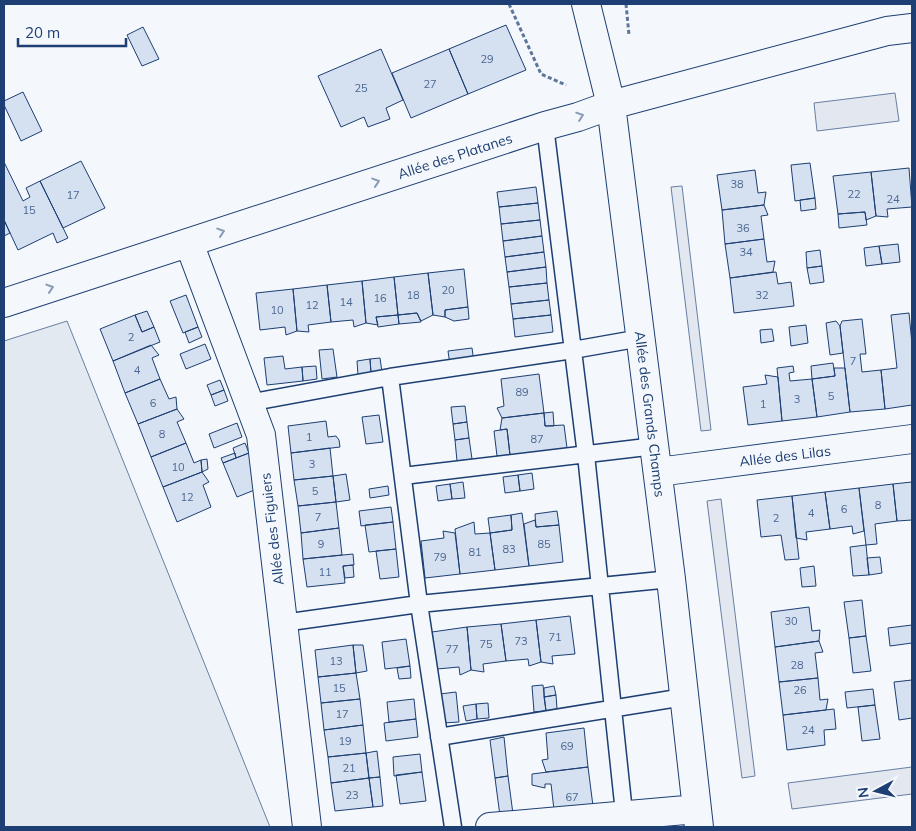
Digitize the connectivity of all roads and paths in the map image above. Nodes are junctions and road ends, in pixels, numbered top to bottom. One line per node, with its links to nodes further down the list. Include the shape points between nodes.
1 (510, 4): 4 (path, via 541,74)
2 (586, 4): 4 (street, Allée des Grands Champs)
3 (912, 28): 4 (street, Allée des Platanes, via 887,31)
4 (611, 105): 5 (street, Allée des Platanes, one-way to 4); 8 (street, Allée des Grands Champs)
5 (545, 126): 6 (street, Allée des Platanes, one-way to 5); 9 (lane)
6 (189, 243): 7 (street, Allée des Platanes, one-way to 6); 11 (street, Allée des Figuiers)
7 (4, 303)
8 (641, 338): 9 (lane); 14 (street, Allée des Grands Champs)
9 (573, 350): 10 (lane); 13 (lane)
10 (390, 378): 11 (lane); 15 (lane)
11 (248, 403): 19 (street, Allée des Figuiers, via 261,435)
12 (912, 439): 14 (street, Allée des Lilas)
13 (586, 455): 14 (lane); 15 (lane); 17 (lane)
14 (656, 459): 16 (street, Allée des Grands Champs)
15 (403, 476): 18 (lane)
16 (671, 579): 17 (lane); 20 (street, Allée des Grands Champs)
17 (599, 587): 18 (lane); 21 (lane)
18 (420, 604): 19 (lane); 22 (lane)
19 (283, 623): 26 (street, Allée des Figuiers)
20 (684, 697): 21 (lane); 23 (street, Allée des Grands Champs)
21 (613, 709): 22 (lane); 24 (lane)
22 (440, 737): 27 (lane)
23 (698, 818): 24 (street)
24 (625, 822): 25 (street)
25 (553, 825): 28 (street)
26 (307, 827)
27 (453, 827)
28 (490, 827)

